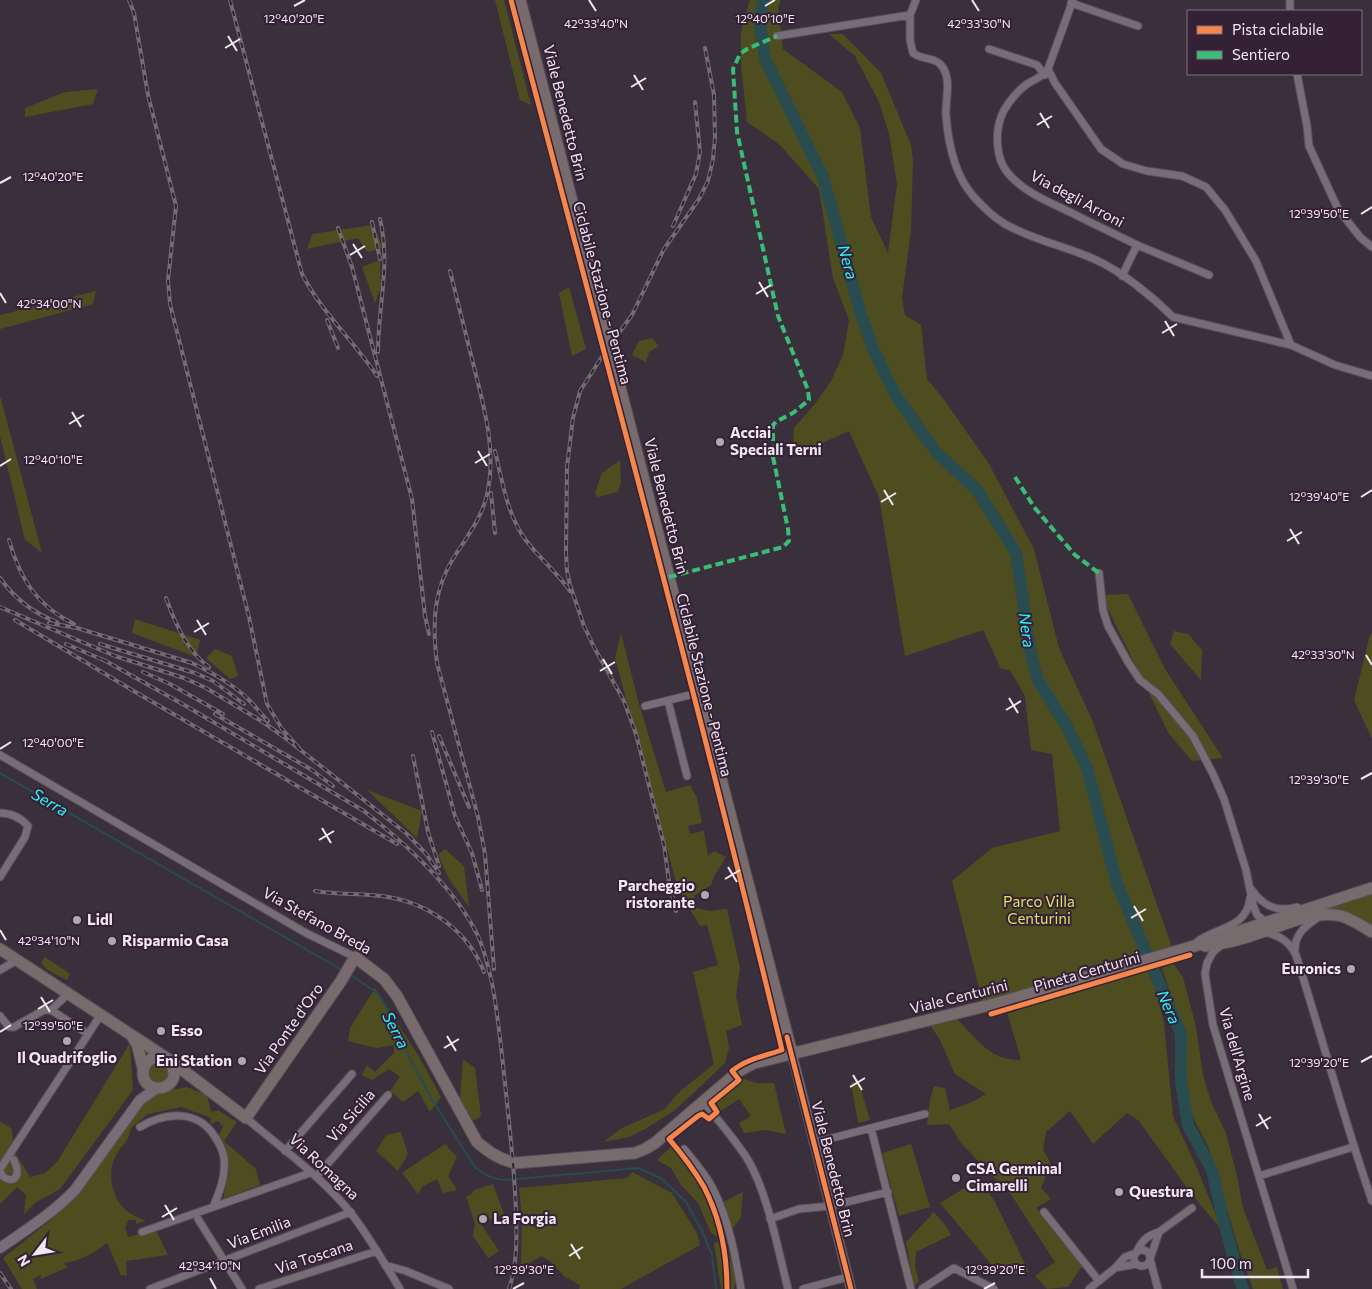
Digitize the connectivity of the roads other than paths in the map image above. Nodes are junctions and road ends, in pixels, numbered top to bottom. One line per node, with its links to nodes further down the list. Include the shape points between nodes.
1 (520, 0): 17 (main road, Viale Benedetto Brin)
2 (916, 0): 4 (street)
3 (1072, 2): 5 (street); 8 (street)
4 (910, 15): 6 (street); 13 (street, via 912,53 932,59 943,68 948,90 948,135 961,178 972,195 1005,224 1093,258)
5 (1138, 26)
6 (777, 36)
7 (989, 49): 8 (street)
8 (1046, 72): 10 (street, Via degli Arroni, via 1026,85 1001,117 998,153 1006,171 1040,198); 14 (street, via 1101,149 1123,164 1182,176 1206,187 1225,210 1256,261)
9 (1297, 75): 11 (street, via 1309,146 1338,209 1360,237)
10 (1137, 245): 12 (street, Via degli Arroni); 13 (street)
11 (1372, 246)
12 (1209, 275)
13 (1122, 276): 14 (street, via 1174,317)
14 (1291, 345): 15 (street, via 1335,365)
15 (1372, 376)
16 (1099, 573): 24 (street, via 1108,626 1128,662 1140,680 1158,694 1192,736 1213,774 1224,799)
17 (698, 693): 18 (street); 42 (main road, Viale Benedetto Brin)
18 (668, 700): 19 (street); 21 (street)
19 (645, 706)
20 (0, 755): 33 (street, Via Stefano Breda, via 306,933)
21 (687, 776)
22 (0, 813): 23 (street, via 8,813 28,826 25,837)
23 (0, 877)
24 (1250, 888): 26 (street, via 1257,898 1276,909 1289,910 1304,905); 27 (street, via 1253,904); 30 (street, via 1246,914 1232,926 1205,937)
25 (1372, 888): 26 (main road, Viale Centurini)
26 (1319, 910): 27 (main road, Viale Centurini, via 1280,926); 27 (main road, Viale Centurini, via 1304,910); 28 (main road, Viale Centurini, via 1356,922); 32 (street, via 1296,938)
27 (1265, 927): 29 (main road, Viale Centurini); 30 (main road, Viale Centurini); 32 (street, via 1292,947)
28 (1372, 932)
29 (1222, 944): 30 (main road, Viale Centurini); 62 (street, Via dell'Argine, via 1207,962 1206,990 1213,1025)
30 (1191, 947): 42 (main road, Viale Centurini, via 998,1003)
31 (0, 949): 34 (main road, Via Romagna)
32 (1296, 955): 56 (street)
33 (355, 957): 50 (main road, Via Stefano Breda, via 384,979 397,996 477,1142 501,1160 515,1162 645,1149); 52 (main road, Via Ponte d'Oro)
34 (17, 960): 35 (street); 36 (main road, Via Romagna)
35 (0, 970)
36 (68, 994): 37 (street); 39 (main road, Via Romagna)
37 (52, 1010): 38 (street, via 44,1010 14,1027 9,1027); 40 (street)
38 (0, 1016)
39 (100, 1016): 40 (street); 41 (main road, Via Romagna)
40 (88, 1034): 60 (street)
41 (133, 1038): 43 (main road, Via Romagna); 44 (main road)
42 (792, 1054): 50 (main road, Via Stefano Breda, via 746,1067); 55 (street, Viale Benedetto Brin)
43 (168, 1060): 44 (main road, via 159,1056 149,1060); 46 (main road, via 174,1077); 47 (main road, Via Romagna)
44 (144, 1073): 46 (main road, via 149,1085); 49 (main road)
45 (352, 1074): 58 (street)
46 (163, 1087): 47 (main road, Via Romagna, via 186,1083); 49 (main road)
47 (205, 1088): 52 (main road, Via Romagna)
48 (388, 1095): 61 (street, Via Sicilia)
49 (140, 1100): 74 (main road, via 64,1201)
50 (703, 1102): 71 (street, via 748,1160)
51 (925, 1114): 54 (street)
52 (246, 1118): 58 (street, Via Romagna)
53 (140, 1127): 66 (street, via 174,1115 187,1116 210,1129 224,1157 224,1173)
54 (871, 1128): 55 (street); 63 (street)
55 (813, 1143): 65 (street, Viale Benedetto Brin)
56 (1353, 1146): 62 (street); 64 (street)
57 (684, 1150): 90 (street, via 712,1187 724,1214 734,1245)
58 (285, 1151): 61 (street, Via Romagna)
59 (14, 1160): 60 (street, via 18,1173 12,1180 1,1176)
60 (0, 1170)
61 (313, 1175): 66 (street); 68 (street, Via Romagna)
62 (1259, 1176): 99 (street, Via dell'Argine)
63 (888, 1192): 65 (street); 94 (street)
64 (1372, 1201)
65 (830, 1206): 71 (street, via 799,1209); 82 (street, Viale Benedetto Brin)
66 (212, 1207): 72 (street)
67 (1192, 1208): 73 (street)
68 (351, 1212): 75 (street, Via Romagna); 78 (street, Via Emilia)
69 (1044, 1212): 83 (street)
70 (198, 1219): 78 (street)
71 (770, 1219): 91 (street)
72 (142, 1232)
73 (1159, 1232): 76 (street, via 1141,1242); 77 (street)
74 (0, 1248)
75 (377, 1251): 79 (street, Via Romagna); 87 (street, Via Toscana)
76 (1136, 1253): 77 (street, via 1145,1251); 80 (street, via 1134,1257); 81 (street, via 1125,1257)
77 (1150, 1259): 80 (street, via 1146,1265); 84 (street)
78 (224, 1261): 85 (street, Via Emilia); 86 (street)
79 (386, 1265): 88 (street, Via Romagna); 89 (street)
80 (1138, 1265): 81 (street); 84 (street)
81 (1115, 1268): 83 (street)
82 (848, 1277): 92 (street); 93 (street, Viale Benedetto Brin)
83 (1099, 1281): 97 (street)
84 (1155, 1281): 98 (street)
85 (150, 1289)
86 (242, 1289)
87 (259, 1289)
88 (400, 1289)
89 (449, 1289)
90 (741, 1289)
91 (788, 1289)
92 (803, 1289)
93 (851, 1289)
94 (911, 1289)
95 (922, 1289): 96 (street, via 954,1268)
96 (994, 1289)
97 (1089, 1289)
98 (1158, 1289)
99 (1293, 1289)

